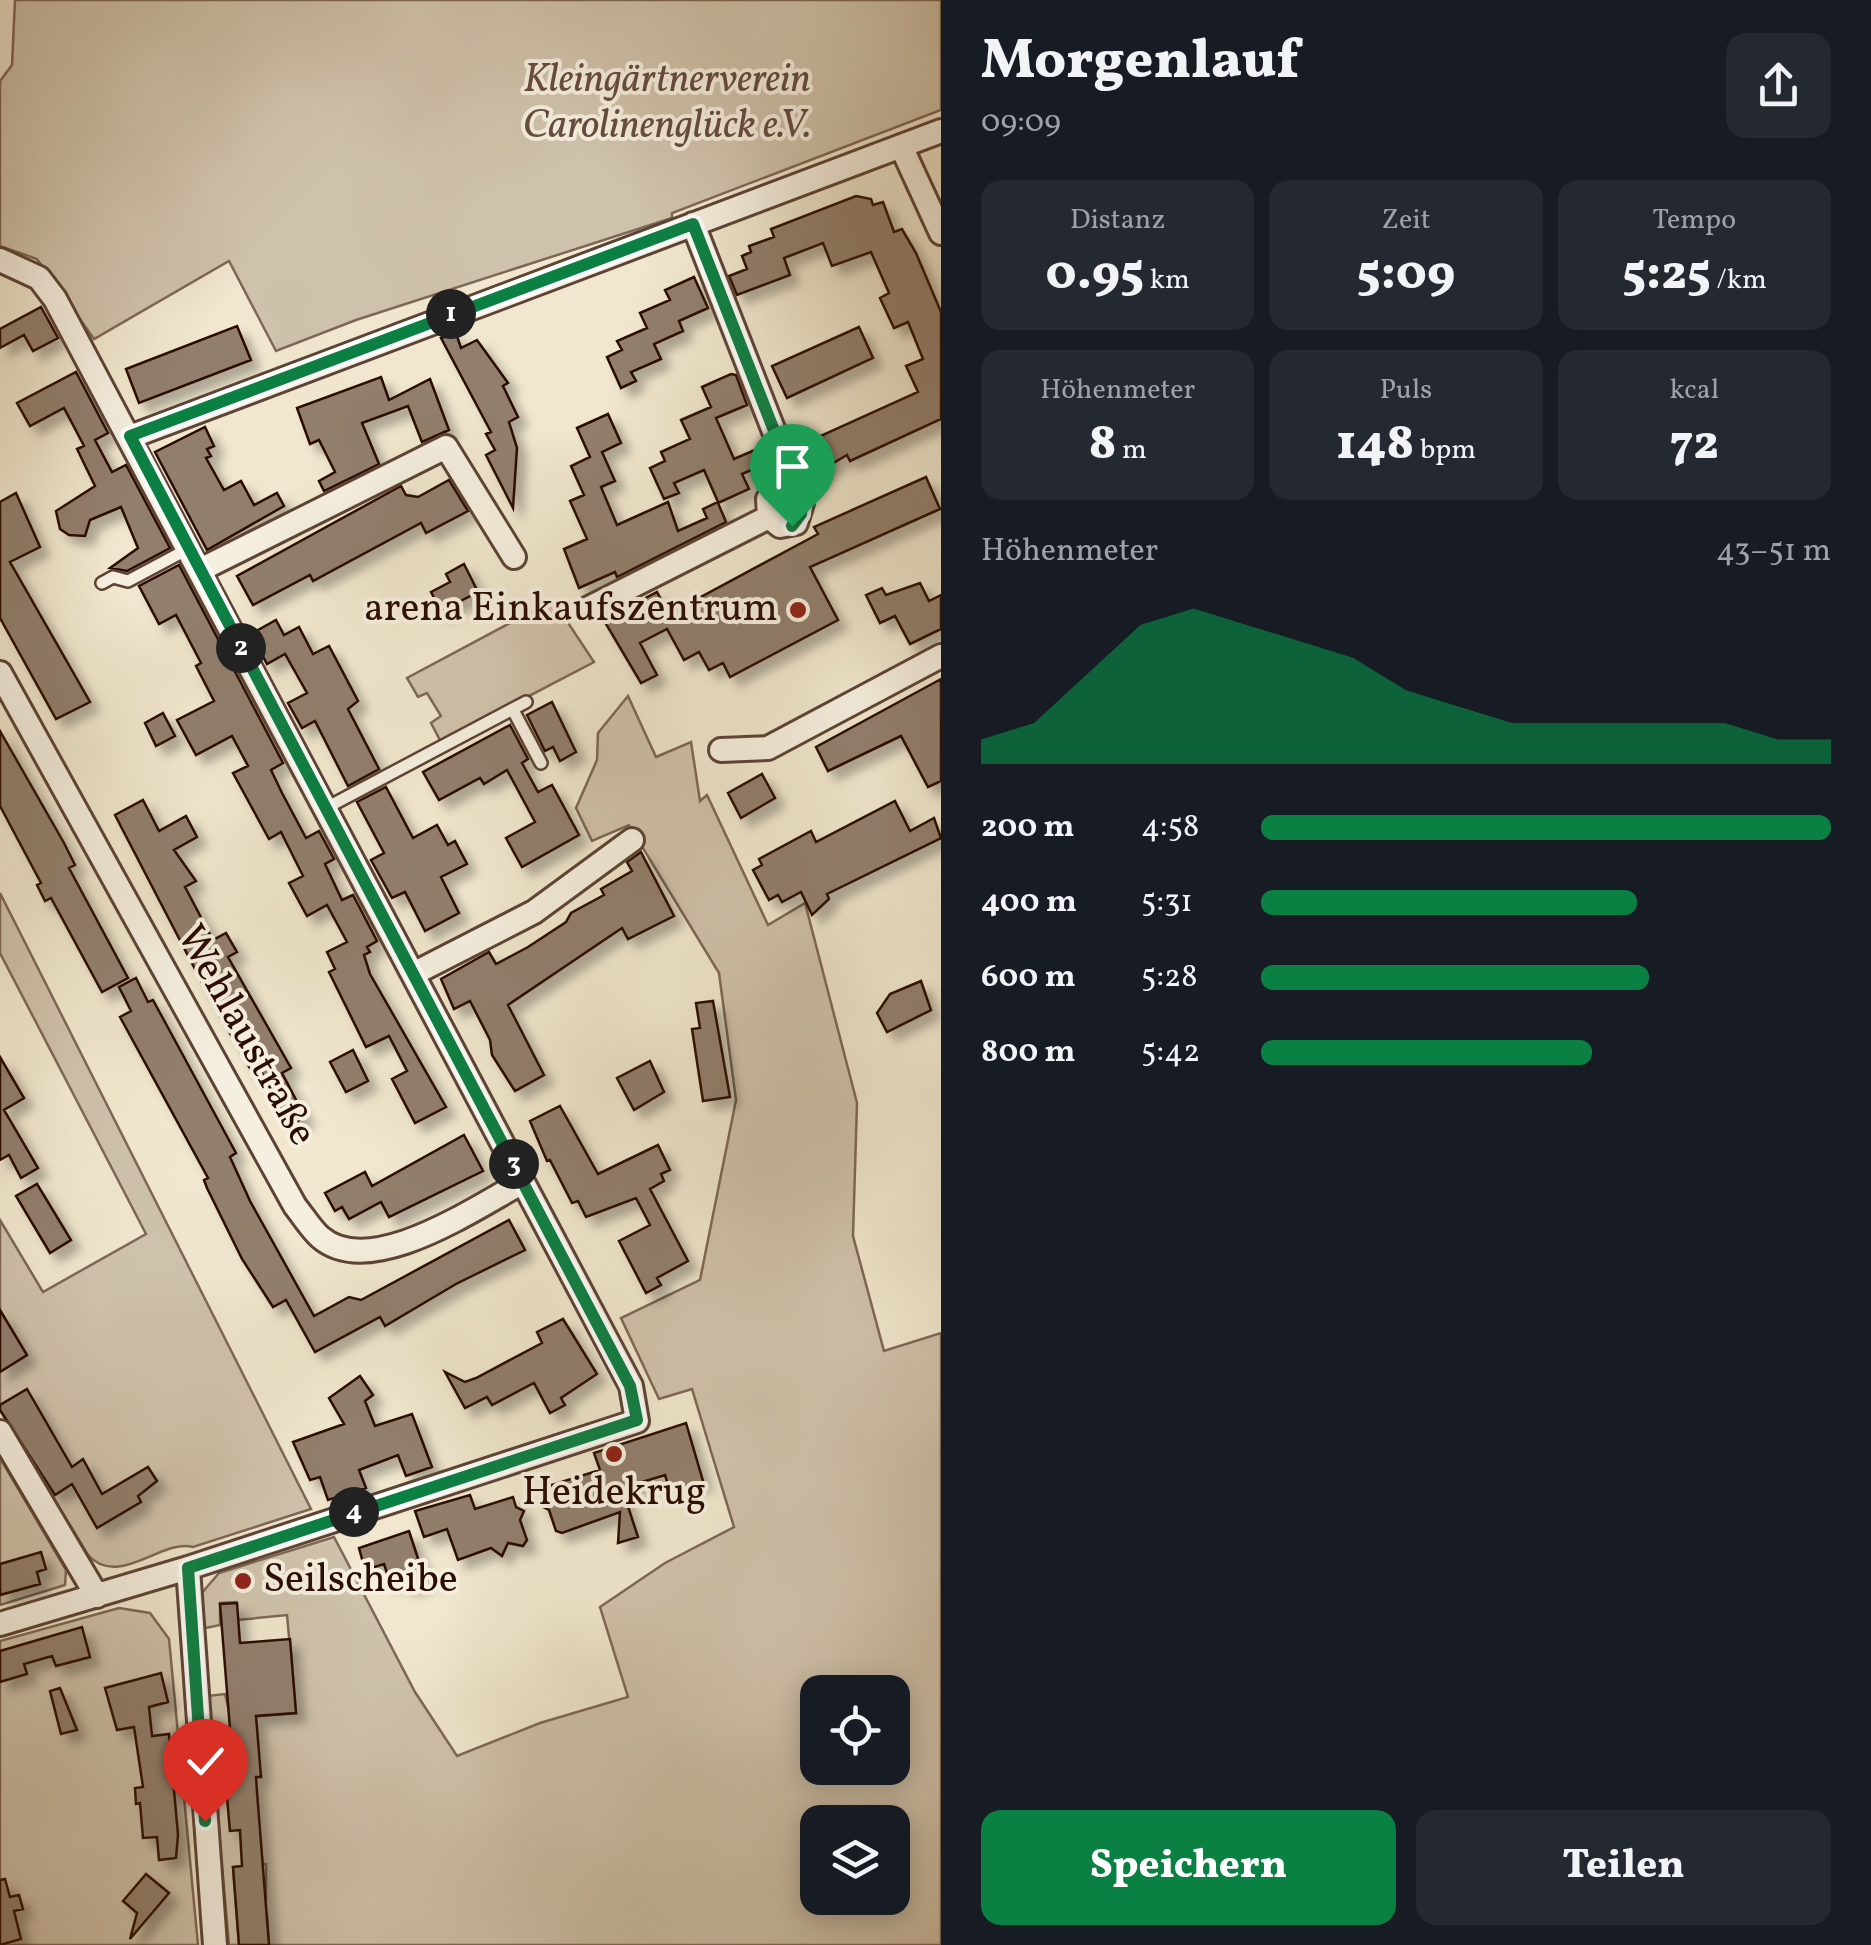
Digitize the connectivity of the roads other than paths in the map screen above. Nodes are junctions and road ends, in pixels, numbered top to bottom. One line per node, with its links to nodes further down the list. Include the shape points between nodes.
1 (941, 130): 2 (street)
2 (901, 146): 3 (street); 4 (street)
3 (693, 224): 6 (street); 7 (street)
4 (941, 233)
5 (0, 260): 6 (street, via 39,278)
6 (130, 436): 10 (street)
7 (790, 473): 8 (street, via 768,500); 8 (street, via 801,514 787,526)
8 (768, 518): 12 (street)
9 (514, 557): 10 (street, via 446,446)
10 (194, 559): 11 (lane, via 128,581 114,576); 19 (street)
11 (102, 582)
12 (587, 609)
13 (941, 656): 17 (street, via 768,748)
14 (0, 673): 22 (street, Wehlaustraße, via 295,1206 321,1239 348,1250 382,1250)
15 (526, 702): 16 (lane)
16 (513, 710): 18 (lane); 19 (lane)
17 (722, 750)
18 (541, 763)
19 (326, 808): 21 (street)
20 (632, 840): 21 (street, via 534,912)
21 (414, 974): 22 (street)
22 (523, 1182): 24 (street, via 630,1386 637,1420)
23 (0, 1432): 25 (street)
24 (188, 1568): 25 (street); 27 (street)
25 (97, 1596): 26 (street)
26 (0, 1624)
27 (215, 1945)

